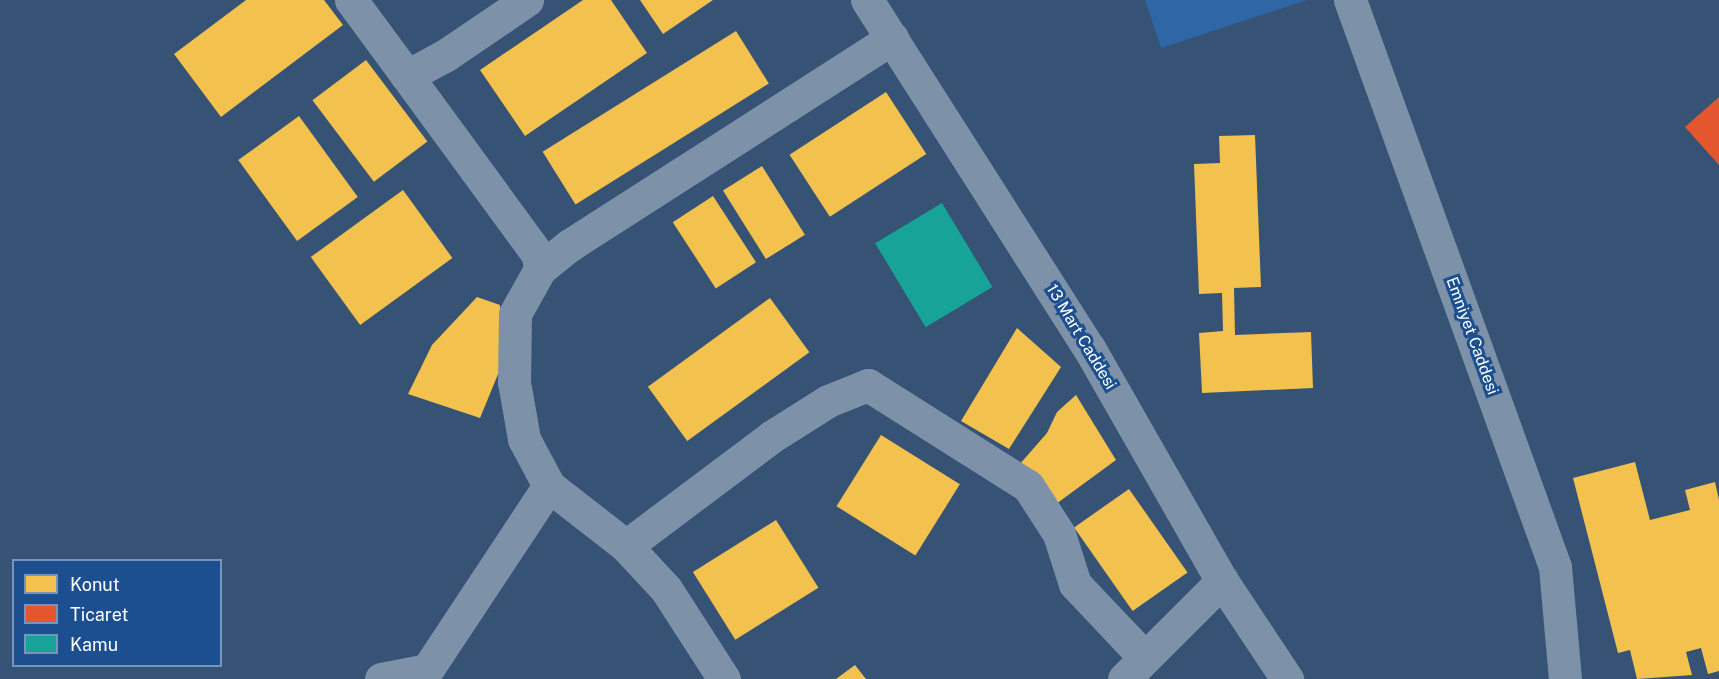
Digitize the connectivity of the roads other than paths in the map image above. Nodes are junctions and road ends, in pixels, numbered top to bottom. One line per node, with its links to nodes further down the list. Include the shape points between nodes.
1 (351, 0): 6 (street)
2 (527, 0): 6 (street, via 446,55)
3 (867, 0): 5 (street, 13 Mart Caddesi)
4 (1350, 0): 16 (street, Emniyet Caddesi, via 1555,567)
5 (892, 39): 7 (street, via 570,245); 10 (street, 13 Mart Caddesi, via 1089,348)
6 (407, 76): 7 (street, via 538,255)
7 (540, 269): 8 (street, via 515,314 514,382 524,439)
8 (549, 486): 9 (street); 12 (street)
9 (626, 546): 11 (street, via 771,436 828,401 868,385 1028,486 1059,534 1075,584); 14 (street, via 666,589)
10 (1222, 581): 11 (street); 15 (street, 13 Mart Caddesi)
11 (1134, 668)
12 (425, 675): 13 (street)
13 (381, 679)
14 (724, 679)
15 (1287, 679)
16 (1565, 679)

